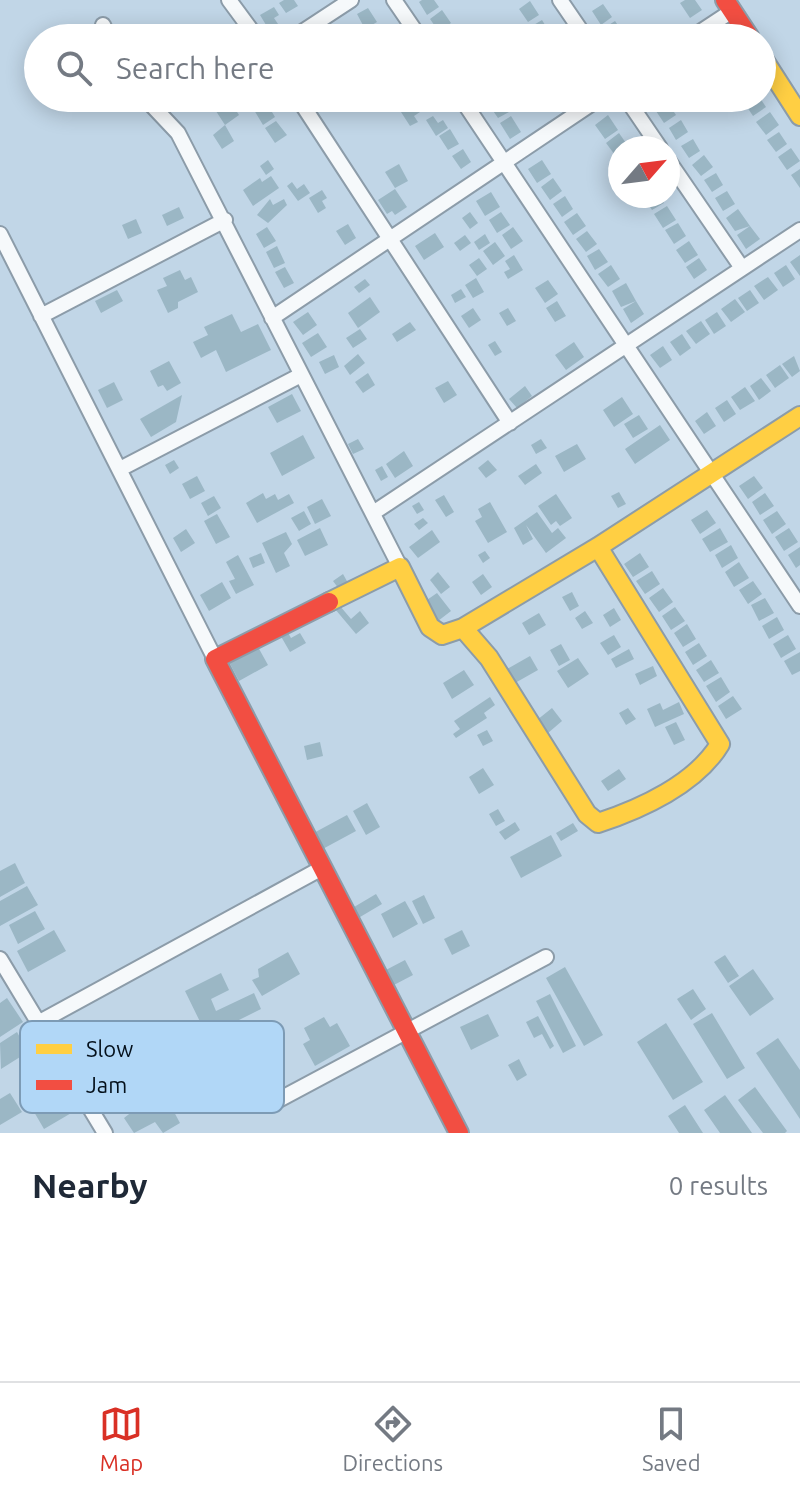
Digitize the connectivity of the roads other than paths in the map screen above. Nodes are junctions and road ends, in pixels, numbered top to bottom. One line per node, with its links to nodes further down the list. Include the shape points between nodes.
1 (229, 0): 6 (street)
2 (351, 0): 7 (street)
3 (394, 0): 8 (street)
4 (560, 0): 9 (street)
5 (729, 6): 10 (street); 11 (street)
6 (247, 24)
7 (314, 24)
8 (410, 24)
9 (576, 24)
10 (708, 24)
11 (741, 24)
12 (776, 79): 18 (street)
13 (158, 112): 22 (street, via 178,133)
14 (307, 112): 25 (street)
15 (471, 112): 20 (street)
16 (579, 112): 20 (street)
17 (636, 112): 19 (street)
18 (800, 116)
19 (652, 136)
20 (504, 161): 25 (street); 29 (street)
21 (680, 178): 26 (street)
22 (225, 220): 27 (street); 28 (street)
23 (800, 230): 26 (street)
24 (0, 234): 27 (street)
25 (391, 236): 28 (street); 32 (street)
26 (742, 268): 29 (street)
27 (41, 316): 33 (street)
28 (272, 318): 30 (street)
29 (625, 345): 32 (street); 34 (street)
30 (301, 375): 33 (street); 35 (street)
31 (800, 416): 34 (street)
32 (510, 423): 35 (street)
33 (120, 469): 40 (street)
34 (713, 472): 36 (street); 38 (street)
35 (373, 513): 37 (street)
36 (598, 547): 39 (street); 39 (street, via 720,744 698,771 598,823 587,814 489,658)
37 (400, 567): 39 (street, via 430,627 442,635); 40 (street)
38 (800, 606)
39 (463, 628)
40 (215, 659): 41 (street)
41 (322, 868): 45 (street); 46 (street)
42 (546, 957): 46 (street)
43 (0, 959): 44 (street)
44 (37, 1021)
45 (42, 1021)
46 (407, 1032): 47 (street); 50 (street)
47 (284, 1097)
48 (93, 1113): 49 (street)
49 (105, 1133)
50 (459, 1133)

